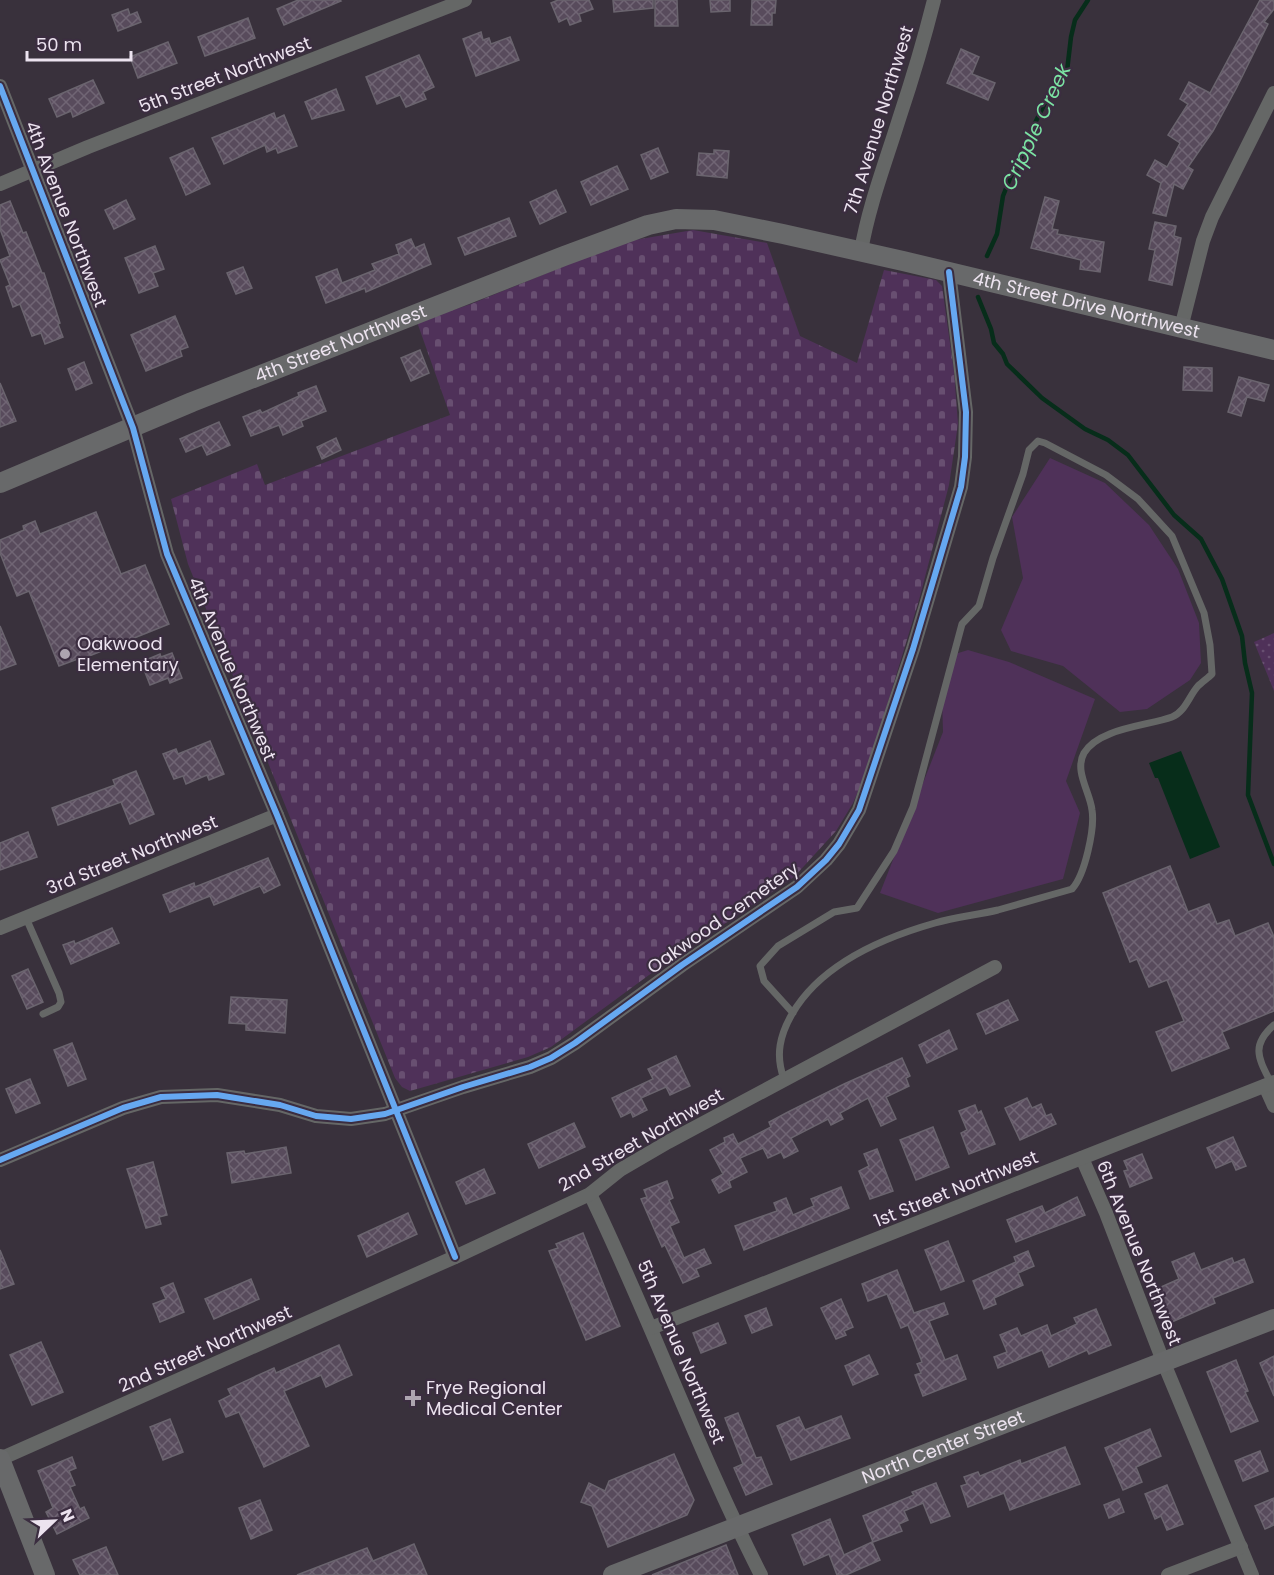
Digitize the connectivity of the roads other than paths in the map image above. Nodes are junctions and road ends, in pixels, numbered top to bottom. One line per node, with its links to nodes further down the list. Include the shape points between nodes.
1 (465, 0): 5 (street, 5th Street Northwest)
2 (934, 0): 8 (street, 7th Avenue Northwest, via 877,182)
3 (0, 86): 5 (street, 4th Avenue Northwest)
4 (1274, 93): 10 (street, via 1212,217)
5 (32, 171): 6 (street, 5th Street Northwest); 12 (street, 4th Avenue Northwest)
6 (0, 184)
7 (686, 219): 8 (main road, 4th Street Drive Northwest, via 714,220); 12 (main road, 4th Street Northwest, via 648,225 574,252)
8 (861, 252): 9 (main road, 4th Street Drive Northwest)
9 (949, 272): 10 (main road, 4th Street Drive Northwest); 24 (street, Oakwood Cemetery, via 966,427 961,487 889,725 859,810 838,844 797,887 551,1058)
10 (1181, 328): 11 (main road, 4th Street Drive Northwest)
11 (1274, 350)
12 (133, 428): 13 (main road, 4th Street Northwest); 14 (street, 4th Avenue Northwest, via 167,554)
13 (0, 483)
14 (277, 815): 15 (street, 3rd Street Northwest); 24 (street, 4th Avenue Northwest)
15 (26, 918): 16 (street, 3rd Street Northwest); 19 (lane, via 61,1002)
16 (0, 928)
17 (995, 966): 21 (street, 2nd Street Northwest)
18 (793, 1013): 18 (lane, via 832,970 878,943 936,923 1072,889 1082,871 1093,821 1082,778 1083,754 1091,744 1109,735 1175,716 1212,674 1204,613 1172,536 1138,500 1106,475 1045,443 1038,441 1029,450 979,606 962,624 913,807 894,851 857,908 834,912 778,946 760,966 764,981); 21 (lane, via 782,1033 779,1066)
19 (43, 1014)
20 (1274, 1025): 22 (lane, via 1262,1038 1258,1057)
21 (784, 1079): 27 (street, 2nd Street Northwest, via 620,1170)
22 (1270, 1084): 23 (street); 25 (street, 1st Street Northwest)
23 (1274, 1106)
24 (396, 1109): 26 (street, Oakwood Cemetery, via 368,1118 324,1118 255,1100 217,1095 161,1097 123,1108); 28 (street, 4th Avenue Northwest)
25 (1082, 1158): 30 (street, 1st Street Northwest); 31 (street, 6th Avenue Northwest)
26 (0, 1160)
27 (590, 1194): 28 (street, 2nd Street Northwest); 30 (street, 5th Avenue Northwest)
28 (455, 1257): 32 (street, 2nd Street Northwest)
29 (1274, 1319): 31 (main road, North Center Street)
30 (651, 1328): 33 (street, 5th Avenue Northwest)
31 (1163, 1361): 33 (main road, North Center Street); 34 (street, 6th Avenue Northwest)
32 (0, 1459): 35 (main road)
33 (736, 1526): 36 (main road, North Center Street); 37 (street, 5th Avenue Northwest)
34 (1241, 1547): 38 (street); 39 (street, 6th Avenue Northwest)
35 (45, 1575)
36 (613, 1575)
37 (761, 1575)
38 (1168, 1575)
39 (1252, 1575)

